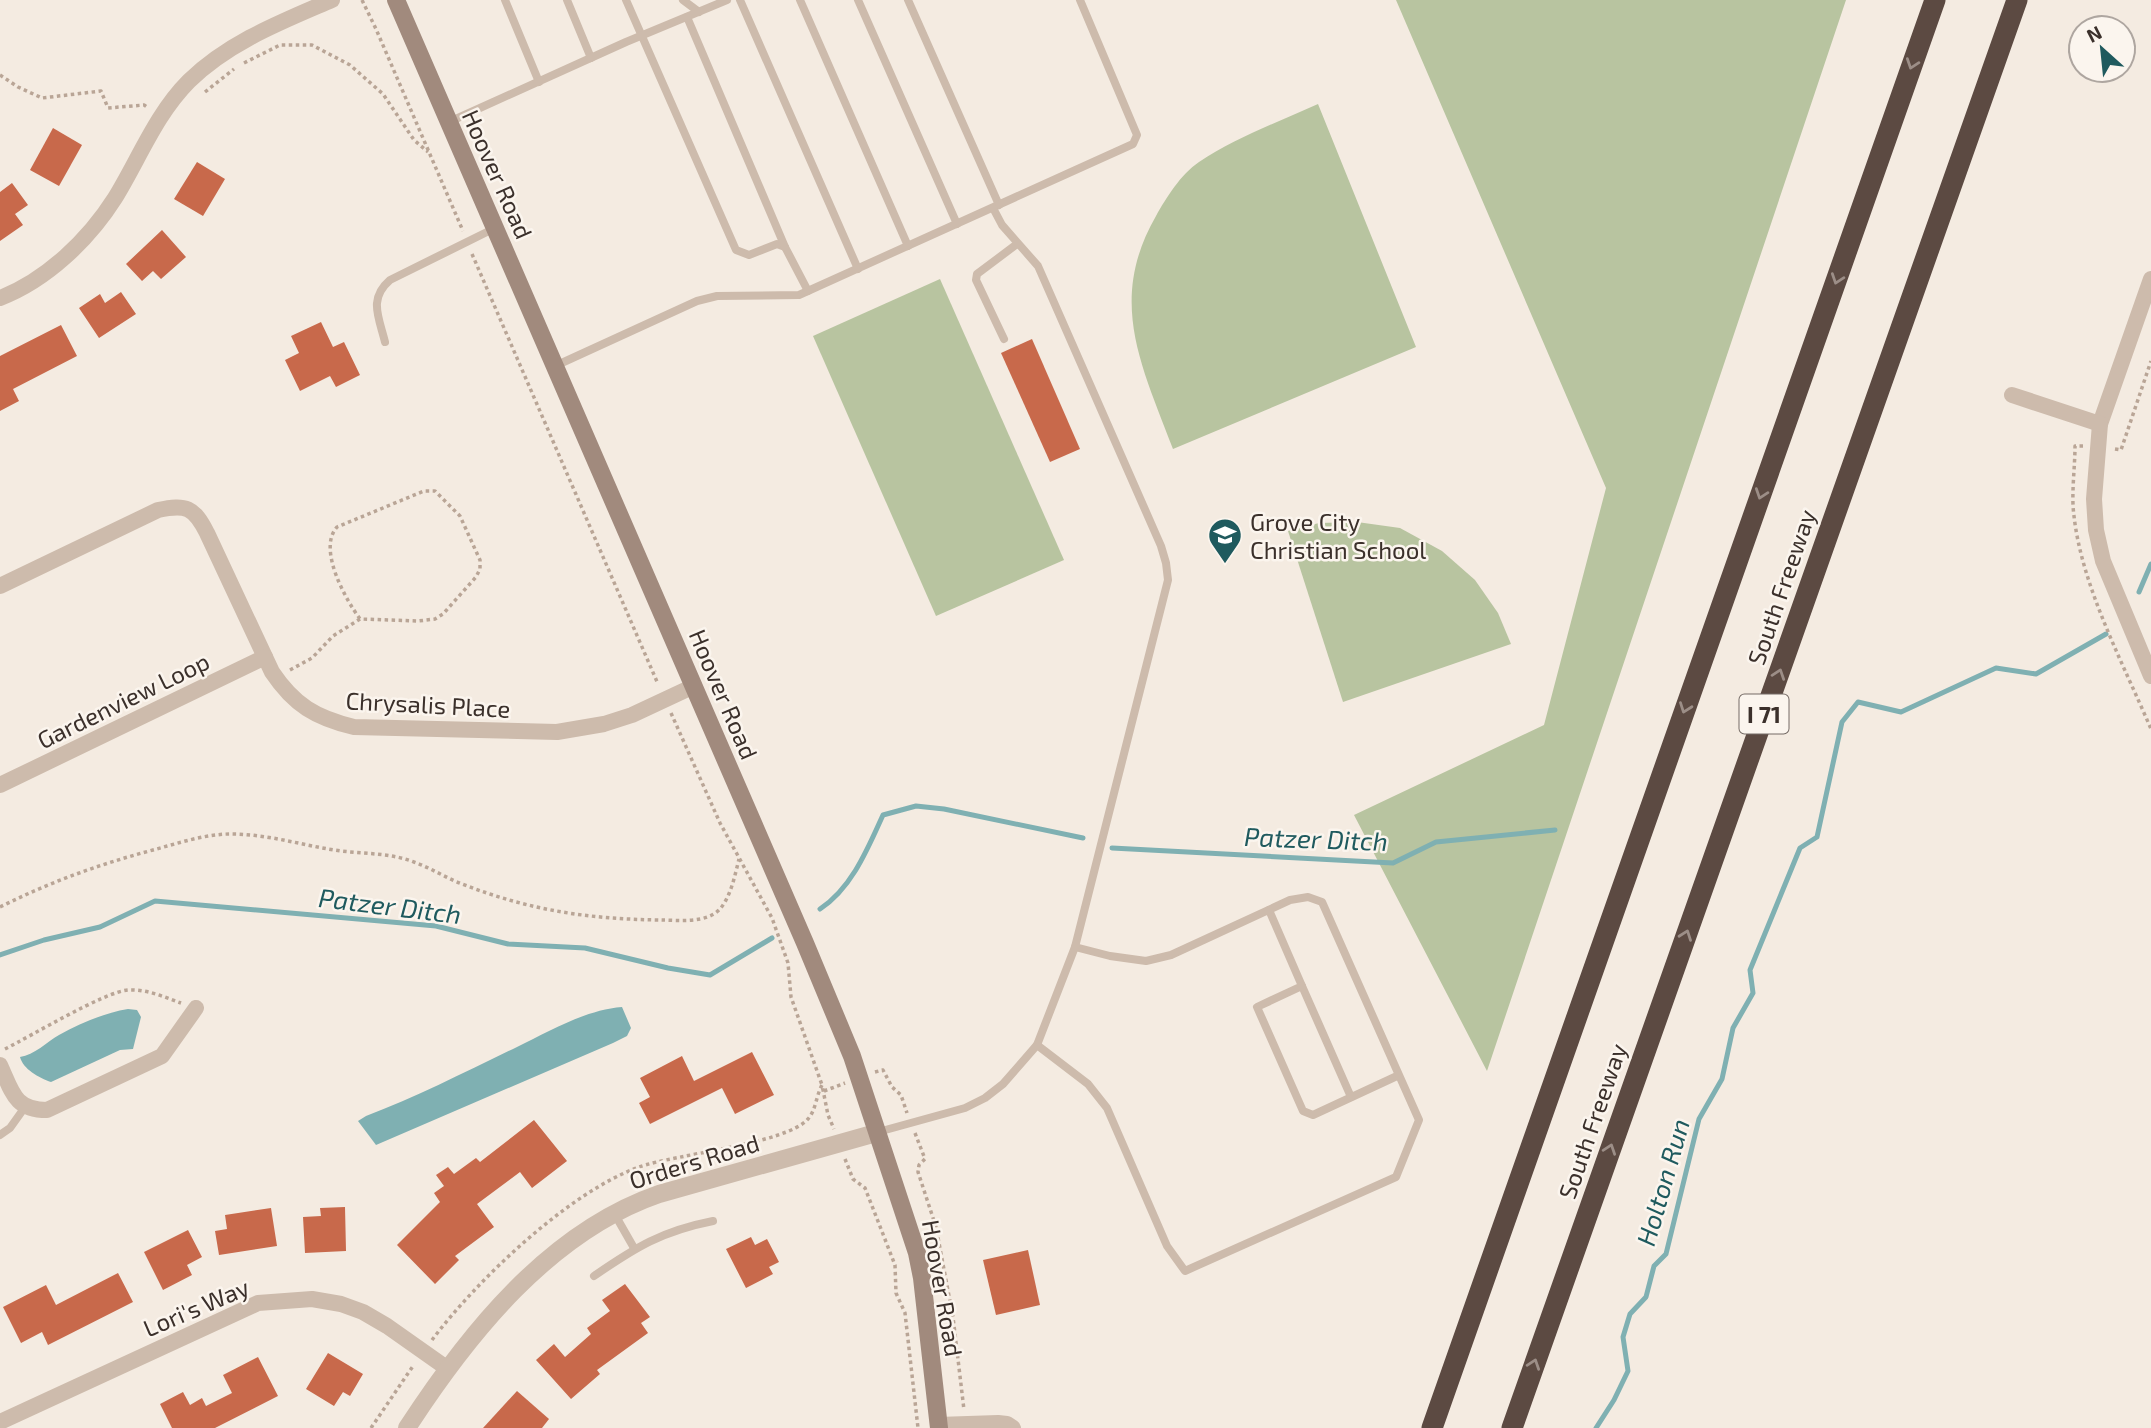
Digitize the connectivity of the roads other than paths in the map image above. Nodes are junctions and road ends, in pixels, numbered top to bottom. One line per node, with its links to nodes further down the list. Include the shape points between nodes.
1 (332, 0): 30 (street, via 262,30 189,82 161,117 92,230 35,280)
2 (396, 0): 20 (main road, Hoover Road)
3 (505, 0): 19 (lane)
4 (567, 0): 18 (lane)
5 (626, 0): 17 (lane)
6 (682, 0): 15 (lane)
7 (727, 0): 15 (lane)
8 (740, 0): 27 (lane)
9 (800, 0): 25 (lane)
10 (858, 0): 22 (lane)
11 (908, 0): 21 (lane)
12 (1080, 0): 21 (lane, via 1137,135 1133,144)
13 (1935, 0): 62 (highway, South Freeway, one-way to 62)
14 (2017, 0): 63 (highway, South Freeway / I 71, one-way to 14)
15 (699, 12): 16 (lane)
16 (687, 16): 17 (lane); 26 (lane)
17 (641, 36): 18 (lane); 26 (lane, via 736,250 749,255 778,244)
18 (592, 58): 19 (lane)
19 (539, 82): 20 (lane)
20 (449, 122): 23 (main road, Hoover Road)
21 (996, 206): 22 (lane); 24 (lane, via 1002,225)
22 (957, 224): 25 (lane)
23 (495, 228): 33 (lane, via 379,289 376,303); 34 (main road, Hoover Road)
24 (1017, 244): 32 (lane, via 977,274 976,280); 43 (lane, via 1038,266 1161,545 1168,580)
25 (908, 246): 27 (lane)
26 (785, 247): 29 (lane)
27 (858, 269): 29 (lane)
28 (2151, 279): 31 (street)
29 (808, 291): 34 (lane, via 697,301)
30 (0, 298)
31 (2147, 305): 36 (street)
32 (1003, 339)
33 (385, 342)
34 (555, 366): 40 (main road, Hoover Road)
35 (2012, 395): 36 (street)
36 (2100, 424): 39 (street, via 2096,530 2103,561)
37 (0, 586): 38 (street, Chrysalis Place, via 158,510 189,508 199,517)
38 (265, 657): 40 (street, Chrysalis Place, via 286,692 306,710 354,727 557,732 604,724); 41 (street, Gardenview Loop)
39 (2151, 676)
40 (694, 686): 51 (main road, Hoover Road, via 852,1056)
41 (0, 785)
42 (1269, 910): 43 (lane, via 1171,955 1146,961); 44 (lane); 48 (lane, via 1299,898 1322,902)
43 (1075, 947): 46 (lane)
44 (1302, 986): 49 (lane); 49 (lane, via 1257,1007 1303,1111 1313,1115)
45 (197, 1009): 50 (street, via 162,1056 47,1110)
46 (1037, 1045): 48 (lane, via 1088,1084 1107,1108 1167,1246 1185,1271 1396,1177 1419,1120); 51 (lane, via 985,1098)
47 (0, 1065): 50 (street)
48 (1397, 1076): 49 (lane)
49 (1351, 1097)
50 (25, 1107): 52 (lane)
51 (876, 1133): 53 (street, Orders Road, via 659,1194); 59 (main road, Hoover Road, via 916,1253)
52 (0, 1135)
53 (614, 1213): 55 (lane); 57 (street, Orders Road, via 554,1255 519,1287)
54 (713, 1221): 55 (lane, via 666,1233)
55 (635, 1248): 56 (lane)
56 (594, 1276)
57 (448, 1369): 58 (street, Lori's Way, via 387,1326 341,1304 312,1299 258,1303); 60 (street, Orders Road)
58 (0, 1422)
59 (938, 1427): 61 (street, via 998,1423)
60 (407, 1428)
61 (1013, 1428)
62 (1432, 1428)
63 (1512, 1428)

